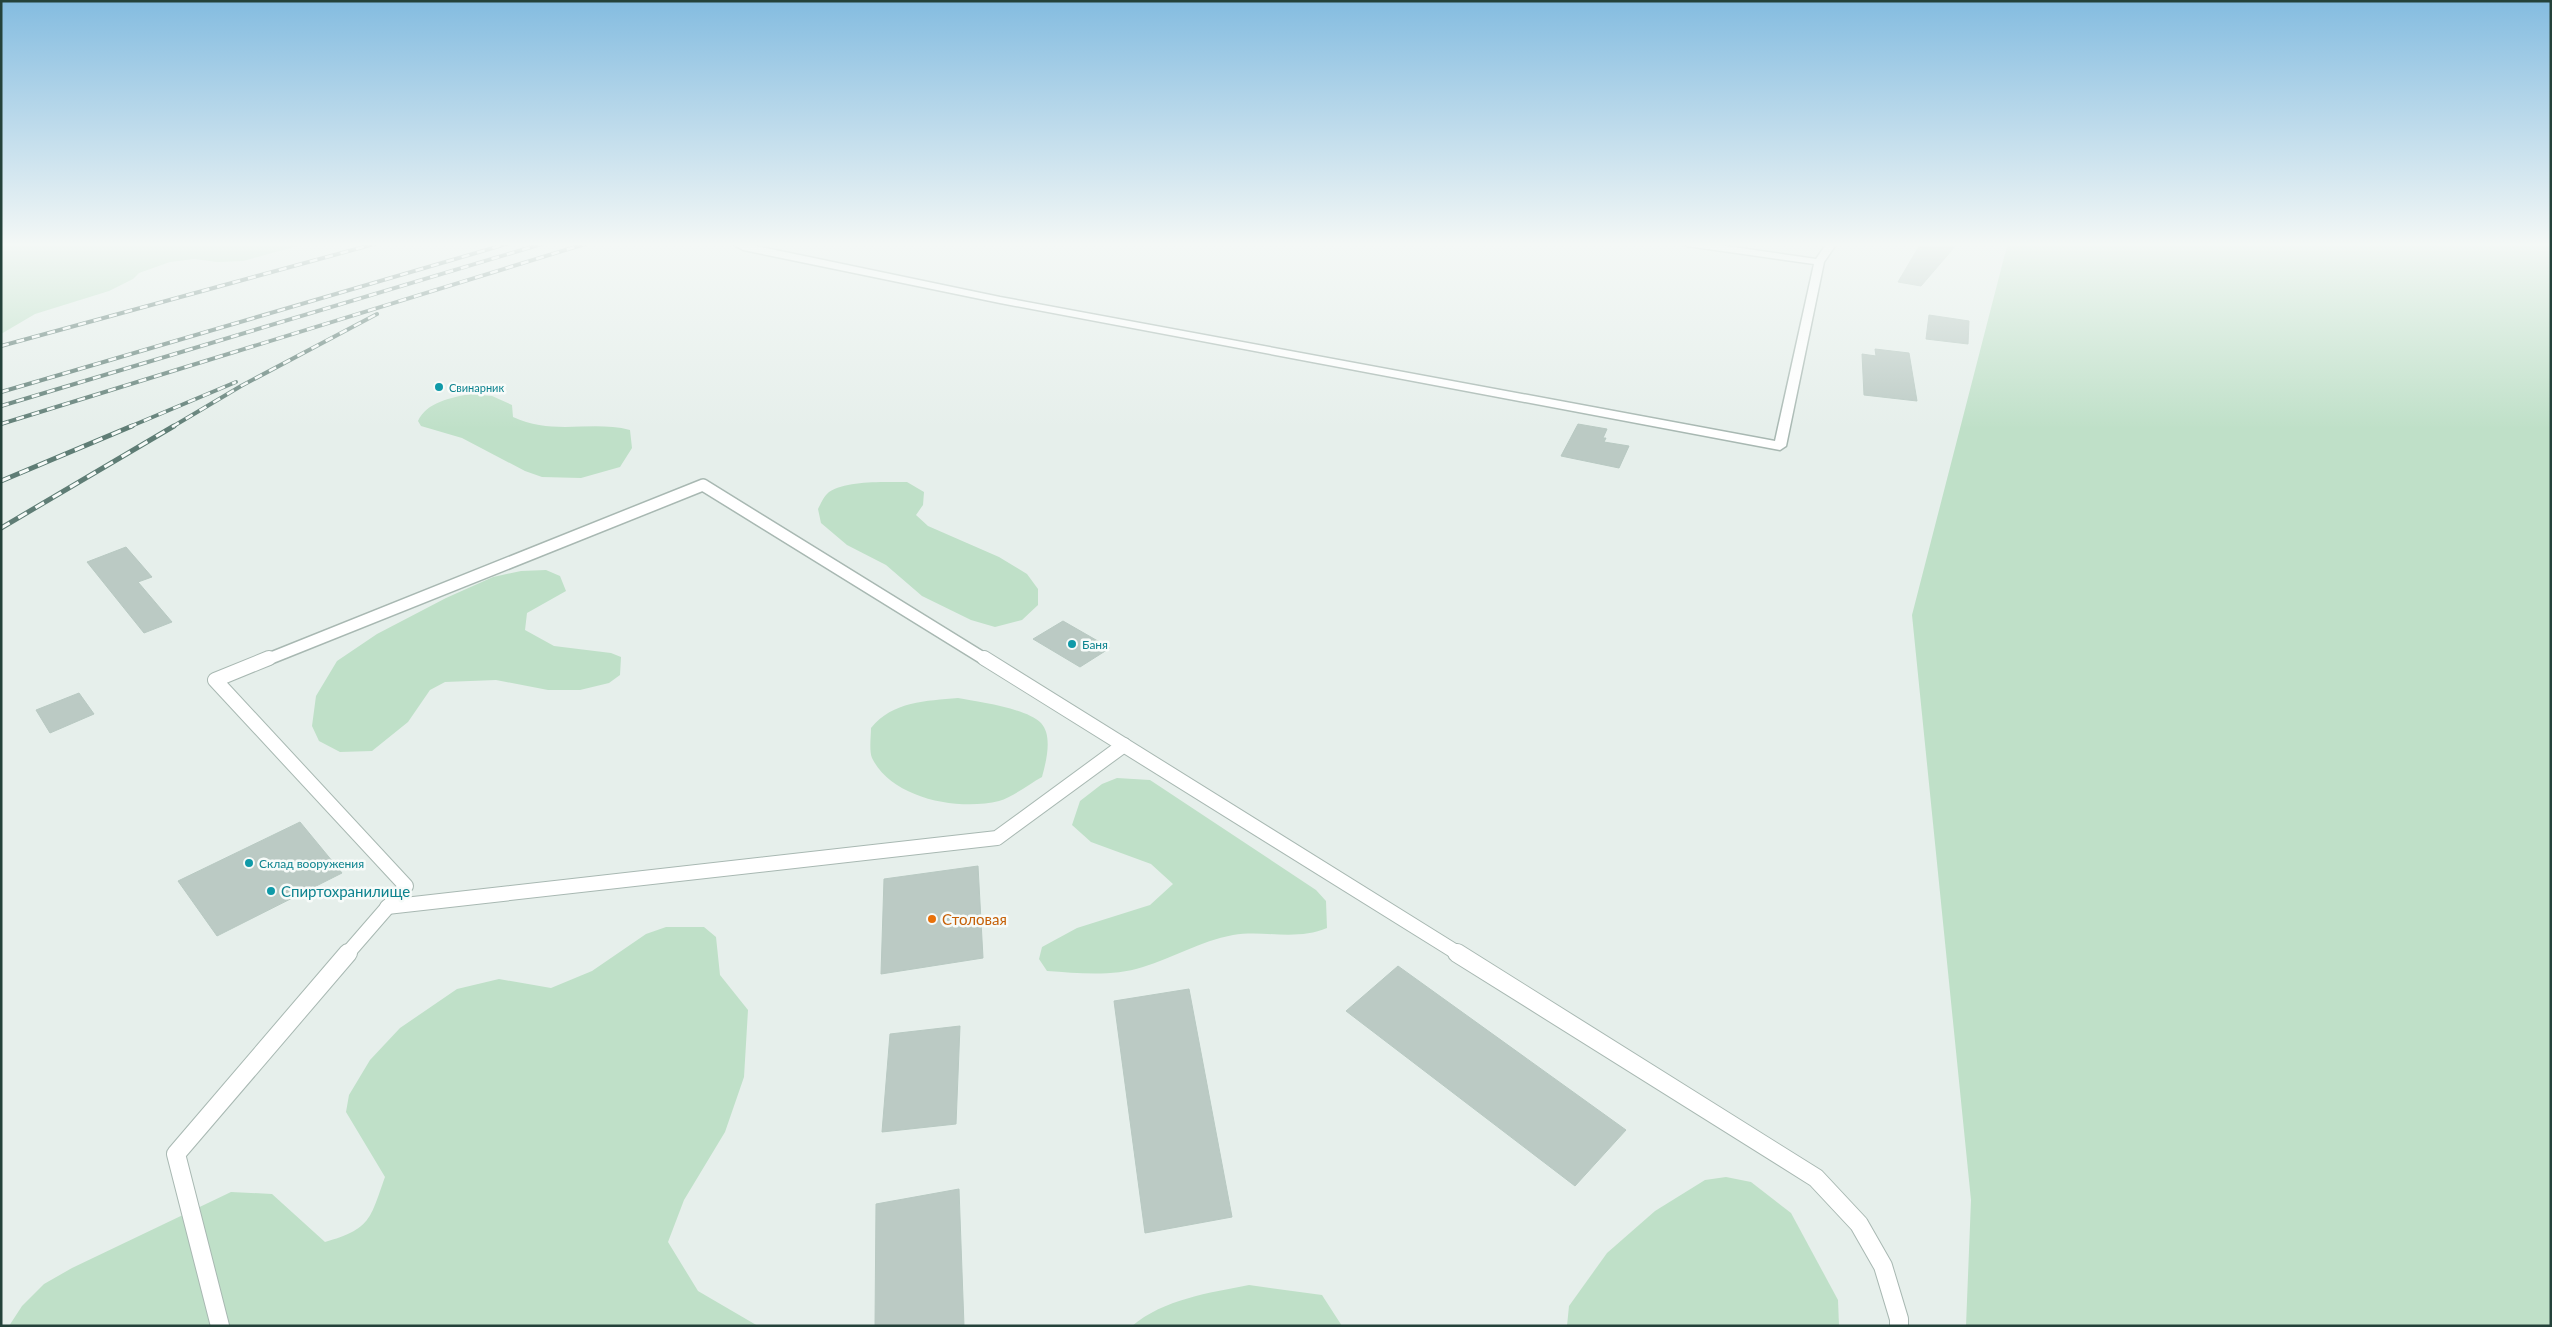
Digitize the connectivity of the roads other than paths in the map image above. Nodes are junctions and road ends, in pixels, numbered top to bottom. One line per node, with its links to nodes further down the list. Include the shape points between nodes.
1 (1026, 305): 2 (street, via 1780,446)
2 (1810, 305)
3 (1124, 745): 4 (lane, via 997,838); 4 (lane, via 703,485 215,680 406,886); 6 (lane, via 1816,1178 1859,1224 1884,1266)
4 (386, 907): 5 (lane, via 176,1154)
5 (220, 1326)
6 (1899, 1326)

